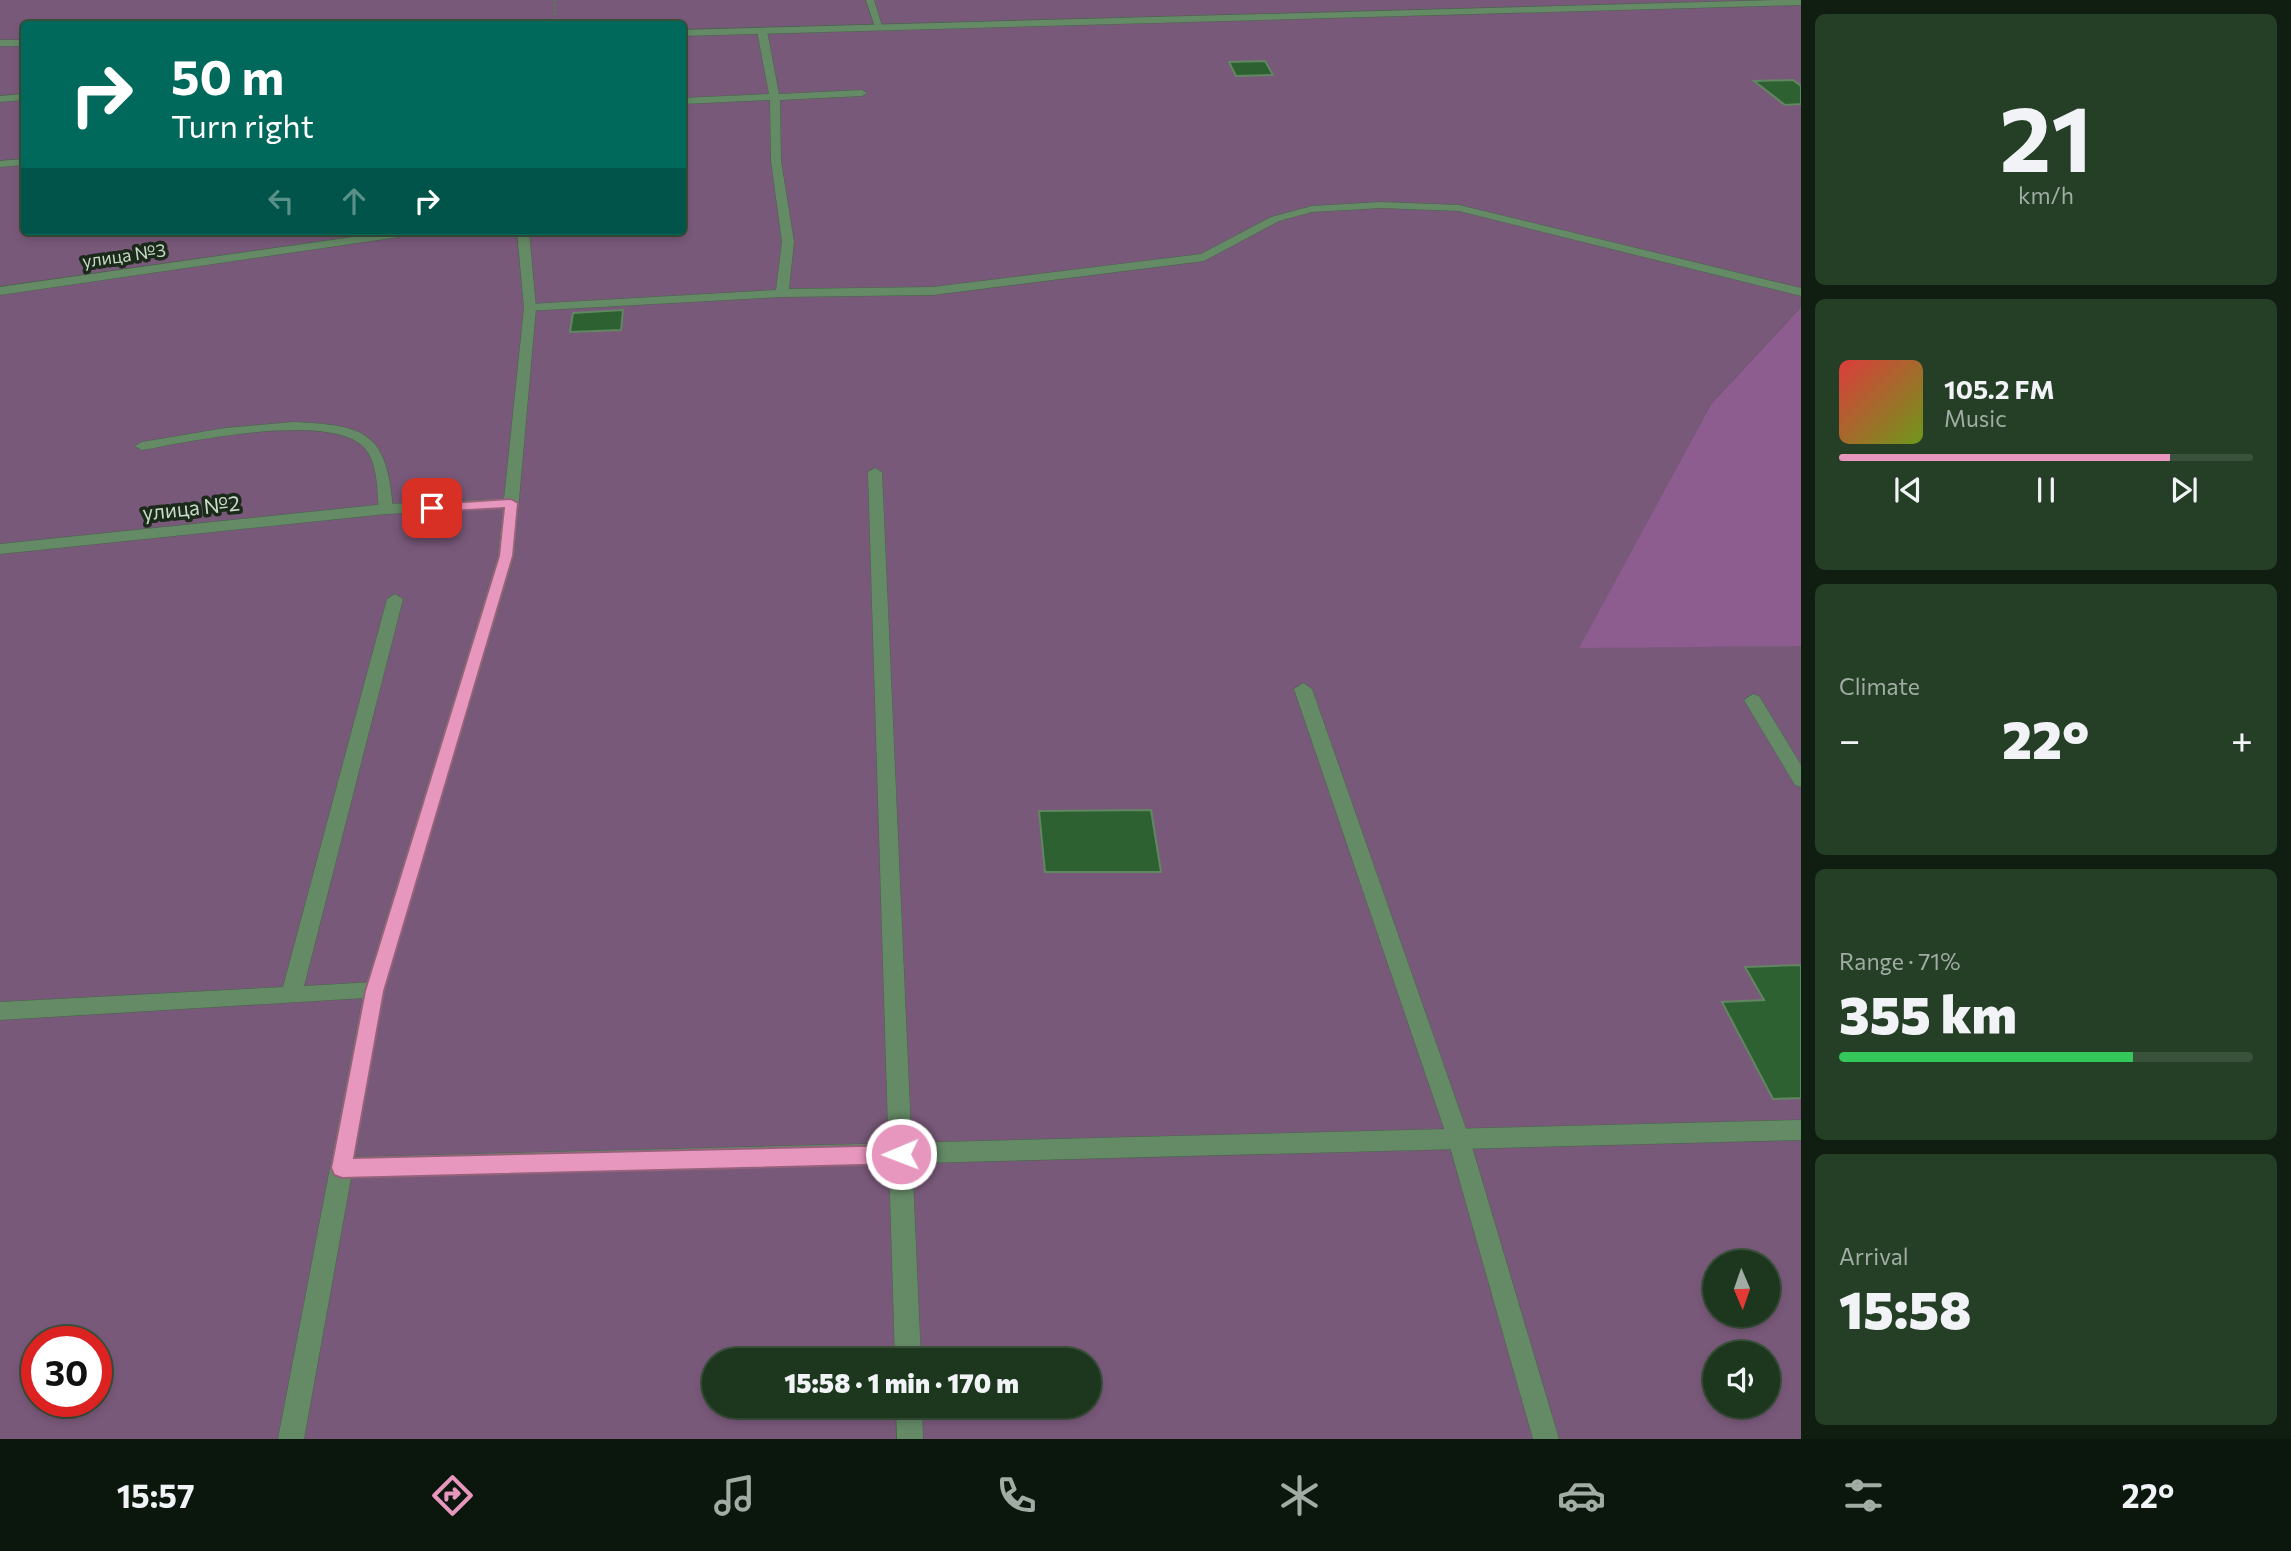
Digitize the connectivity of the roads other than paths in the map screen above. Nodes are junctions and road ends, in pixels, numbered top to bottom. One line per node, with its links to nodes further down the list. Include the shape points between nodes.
1 (870, 0): 3 (street)
2 (1801, 2): 3 (street)
3 (880, 27): 4 (street)
4 (762, 31): 5 (street); 10 (street)
5 (686, 33)
6 (0, 43): 7 (street)
7 (21, 43)
8 (862, 93): 10 (street)
9 (21, 97): 11 (street)
10 (775, 97): 12 (street); 19 (street, via 776,161 788,242)
11 (0, 99)
12 (686, 101)
13 (21, 162): 14 (street)
14 (0, 164)
15 (391, 235): 17 (street, улица №3)
16 (523, 235): 20 (street)
17 (0, 290)
18 (1801, 292): 19 (street, via 1459,208 1381,205 1312,209 1287,216 1204,257 933,291)
19 (782, 293): 20 (street)
20 (530, 308): 23 (street)
21 (142, 446): 24 (street, via 266,425 350,431 370,443 382,468)
22 (875, 472): 35 (street)
23 (511, 503): 24 (street, улица №2); 30 (street, via 506,556)
24 (386, 509): 25 (street, улица №2)
25 (0, 549)
26 (395, 599): 31 (street)
27 (1303, 689): 34 (street)
28 (1753, 700): 29 (street)
29 (1801, 780)
30 (374, 991): 31 (street); 36 (street)
31 (291, 995): 32 (street)
32 (0, 1011)
33 (1801, 1130): 34 (street)
34 (1460, 1139): 35 (street); 41 (street)
35 (901, 1154): 36 (street); 37 (street)
36 (342, 1168): 39 (street)
37 (908, 1348)
38 (909, 1418): 40 (street)
39 (291, 1439)
40 (910, 1439)
41 (1546, 1439)

